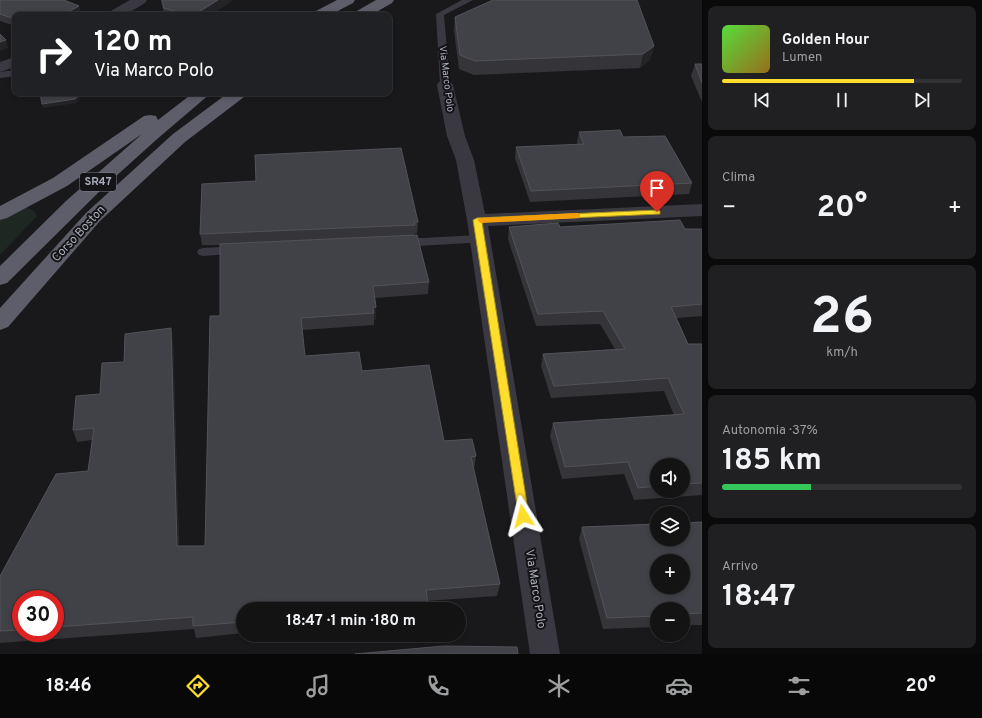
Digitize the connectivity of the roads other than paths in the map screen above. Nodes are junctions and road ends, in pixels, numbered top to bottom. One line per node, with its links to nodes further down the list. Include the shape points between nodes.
1 (140, 0): 5 (street)
2 (348, 0): 6 (highway)
3 (387, 0): 7 (highway)
4 (469, 0): 12 (lane, Via Marco Polo, via 440,14)
5 (119, 12)
6 (325, 12)
7 (365, 12)
8 (12, 63): 9 (street)
9 (0, 67)
10 (12, 73): 11 (lane)
11 (0, 75)
12 (445, 85): 18 (street, Via Marco Polo, via 465,160)
13 (185, 96): 17 (highway, SR47, via 60,182)
14 (199, 96): 22 (highway, Corso Boston / SR47, via 72,205)
15 (234, 96): 23 (highway, Corso Boston / SR47, via 179,138 93,217)
16 (702, 210): 18 (street)
17 (0, 214)
18 (479, 230): 19 (lane); 24 (street, Via Marco Polo)
19 (391, 243)
20 (250, 250): 21 (lane)
21 (203, 252)
22 (0, 278)
23 (0, 322)
24 (545, 654)

